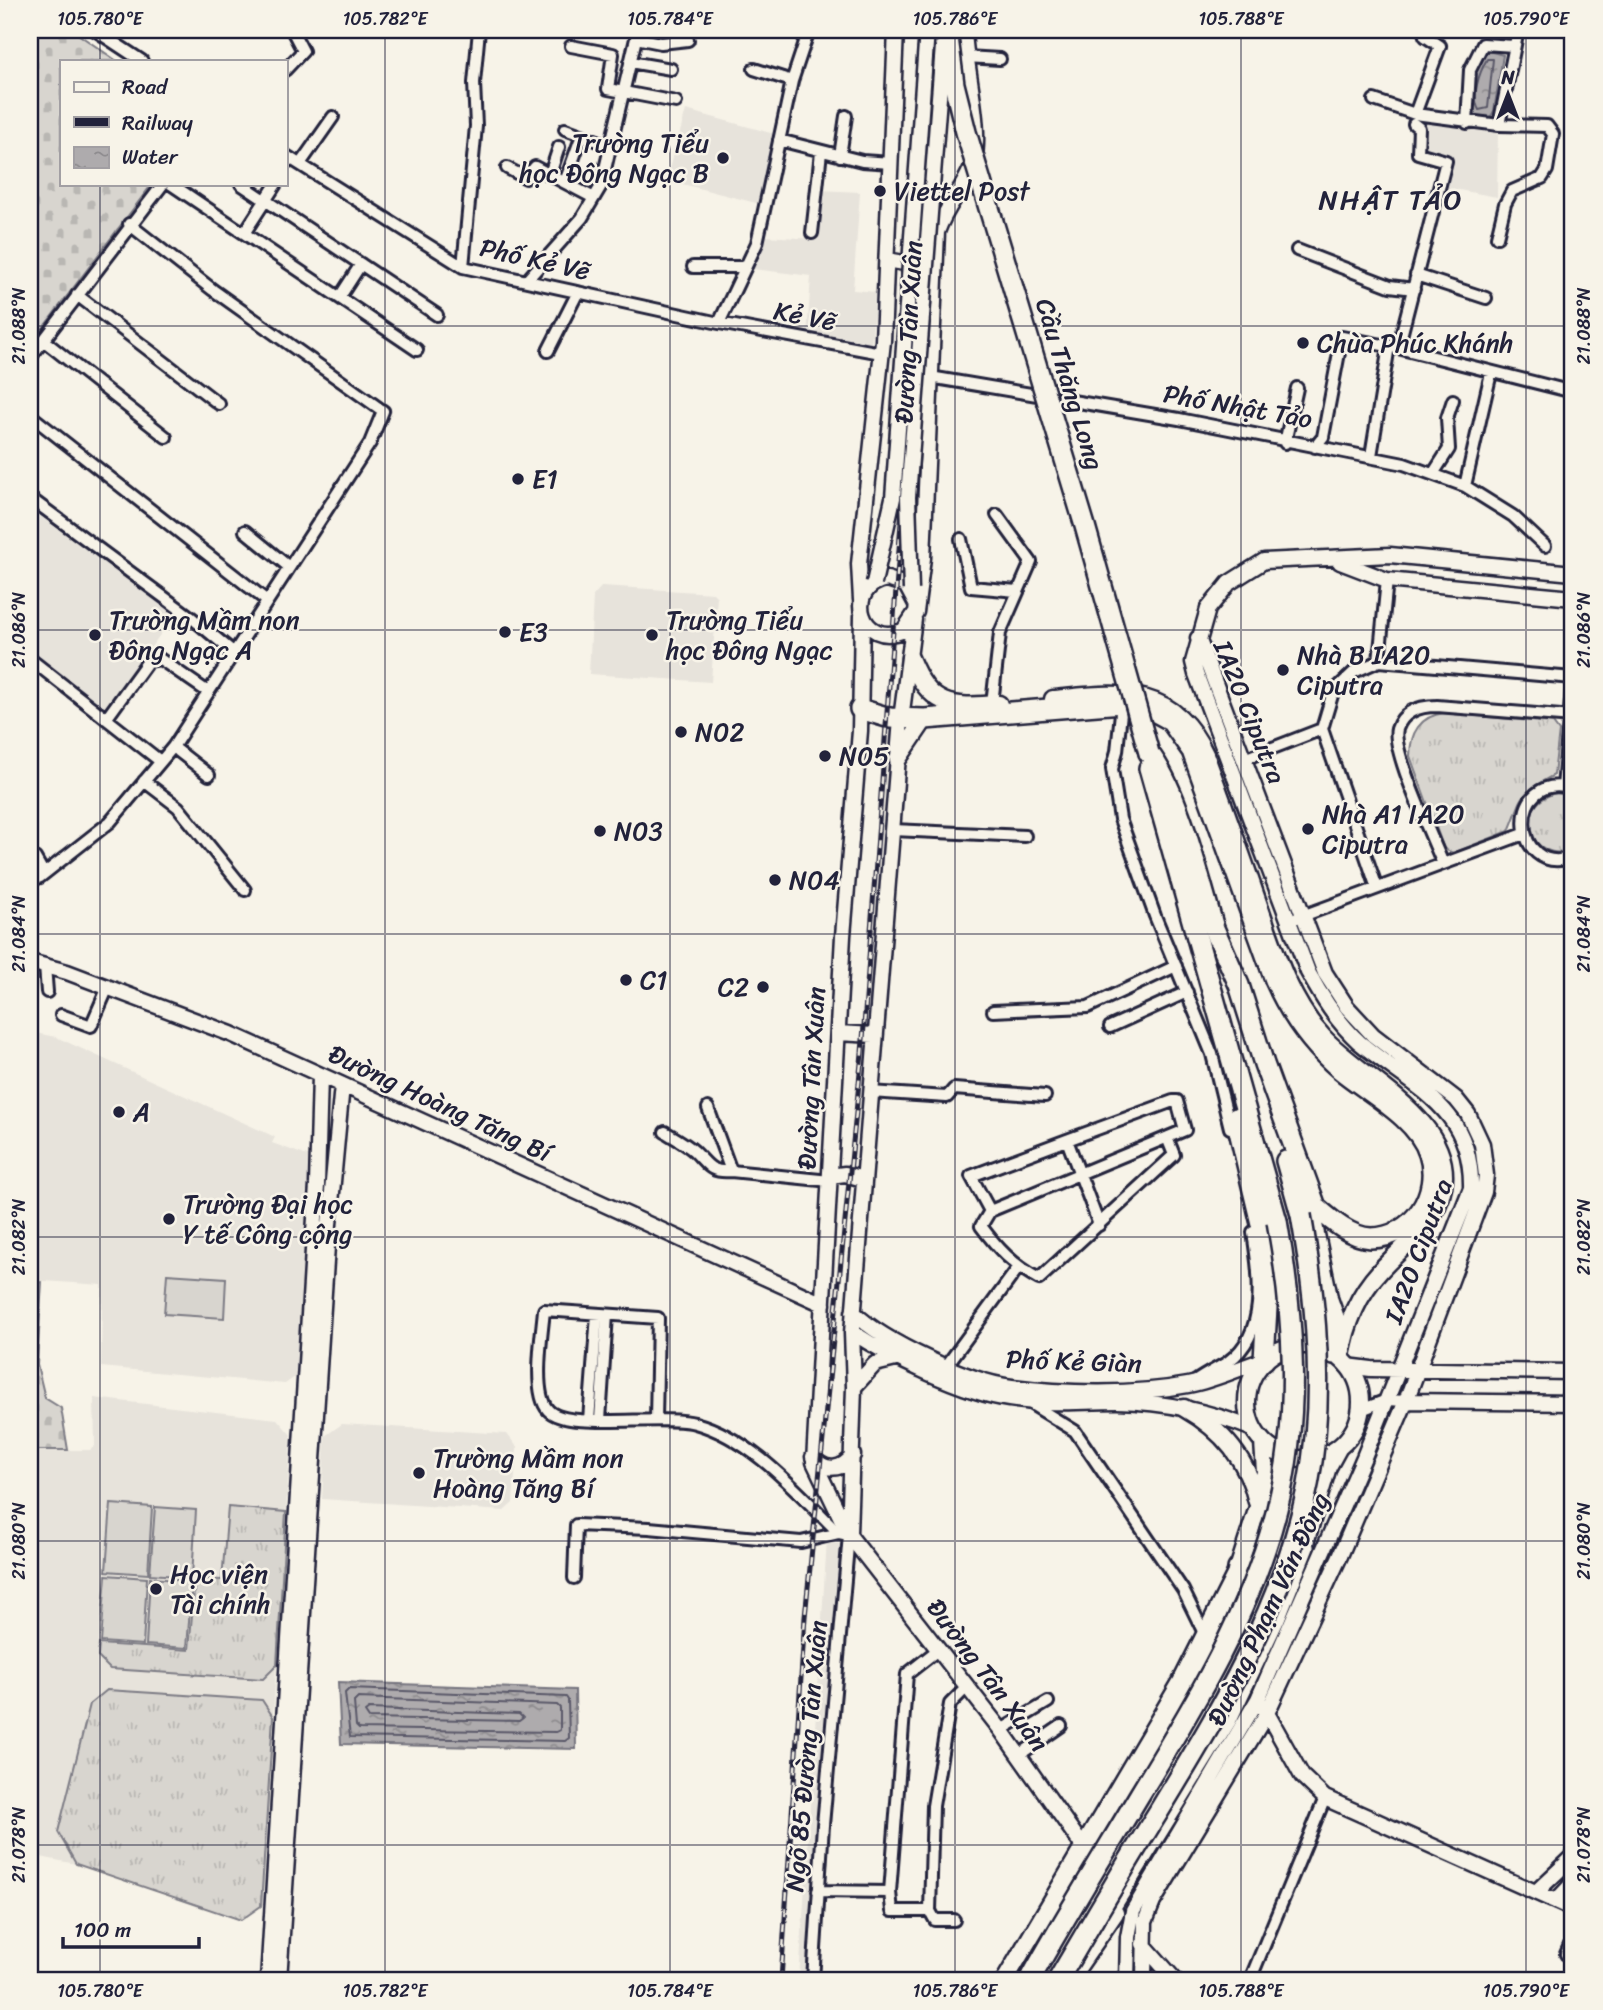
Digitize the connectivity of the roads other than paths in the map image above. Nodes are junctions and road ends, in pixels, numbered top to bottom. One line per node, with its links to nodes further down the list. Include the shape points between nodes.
1 (95, 30): 17 (street)
2 (292, 30): 19 (street, via 303,51)
3 (479, 30): 57 (street, via 474,83 477,126)
4 (809, 30): 22 (street)
5 (896, 30): 40 (street, Đường Tân Xuân)
6 (927, 30): 101 (street, bridge, via 892,498)
7 (946, 30): 102 (street, Cầu Thăng Long, bridge, via 908,497); 124 (highway, Cầu Thăng Long, bridge, via 966,132)
8 (964, 30): 15 (street)
9 (1518, 30): 14 (street)
10 (637, 34): 12 (street, via 661,43); 18 (street)
11 (1425, 36): 28 (street, via 1440,46)
12 (688, 40)
13 (571, 46): 23 (street, via 613,54 608,89)
14 (1514, 46): 29 (street, via 1483,44 1470,70); 30 (street)
15 (966, 57): 16 (street); 38 (street)
16 (1000, 59)
17 (140, 60)
18 (630, 62): 20 (street); 23 (street)
19 (287, 68)
20 (671, 69)
21 (754, 69): 22 (street)
22 (792, 81): 33 (street)
23 (623, 93): 25 (street); 34 (street)
24 (1374, 100): 28 (street)
25 (676, 102)
26 (846, 116): 37 (street)
27 (333, 117): 39 (street)
28 (1415, 119): 29 (street); 61 (street, via 1418,153 1447,161)
29 (1467, 123): 30 (street)
30 (1499, 125): 53 (street, via 1547,126 1553,134 1542,178 1512,191)
31 (565, 129): 32 (street)
32 (582, 135): 34 (street); 43 (street)
33 (779, 140): 36 (street); 59 (street, via 757,243)
34 (611, 146): 48 (street)
35 (559, 147): 42 (street)
36 (821, 152): 37 (street); 52 (street)
37 (840, 156): 40 (street)
38 (974, 160): 55 (street, Đường Tân Xuân, via 942,215); 81 (street, via 987,180)
39 (290, 161): 57 (street, Phố Kẻ Vẽ)
40 (891, 163): 60 (street, Đường Tân Xuân)
41 (507, 168): 42 (street, via 526,178 535,167)
42 (550, 174): 43 (street)
43 (565, 182): 48 (street)
44 (161, 186): 50 (street)
45 (174, 186): 51 (street)
46 (244, 186): 49 (street)
47 (275, 186): 49 (street)
48 (594, 198): 63 (street)
49 (267, 201): 51 (street); 56 (street)
50 (129, 225): 66 (street); 98 (street, via 383,411 370,443)
51 (245, 232): 67 (street)
52 (811, 233)
53 (1497, 237)
54 (1297, 250): 64 (street, via 1390,286)
55 (934, 261): 60 (street); 62 (street, Đường Tân Xuân)
56 (361, 264): 67 (street); 69 (street)
57 (463, 267): 63 (street, Phố Kẻ Vẽ)
58 (693, 267): 59 (street)
59 (745, 267): 70 (street)
60 (887, 267): 62 (street); 75 (street, Đường Tân Xuân)
61 (1416, 275): 64 (street); 68 (street)
62 (934, 277): 78 (street, Đường Tân Xuân)
63 (527, 280): 65 (street, Phố Kẻ Vẽ)
64 (1414, 289): 72 (street)
65 (578, 292): 70 (street, Phố Kẻ Vẽ); 74 (street)
66 (77, 295): 71 (street); 83 (street)
67 (341, 295): 73 (street)
68 (1486, 298)
69 (437, 315)
70 (719, 323): 75 (street, Kẻ Vẽ)
71 (43, 340): 76 (street); 85 (street)
72 (1394, 347): 77 (street, Phố Nhật Tảo); 87 (street, Phố Nhật Tảo, via 1342,337 1323,437); 88 (street)
73 (417, 350)
74 (548, 351)
75 (881, 354): 106 (street, Đường Tân Xuân, via 859,564)
76 (30, 358)
77 (1491, 373): 80 (street, Phố Nhật Tảo); 90 (street)
78 (930, 377): 81 (street, Phố Nhật Tảo); 107 (street, Đường Tân Xuân, via 923,558)
79 (1297, 388): 86 (street)
80 (1573, 392)
81 (1054, 397): 86 (street, Phố Nhật Tảo)
82 (1453, 400): 89 (street, via 1447,418 1449,449)
83 (219, 404)
84 (30, 415): 105 (street)
85 (166, 437)
86 (1285, 443): 87 (street, Phố Nhật Tảo)
87 (1315, 447): 88 (street)
88 (1371, 456): 89 (street)
89 (1433, 474): 90 (street)
90 (1465, 486): 95 (street, via 1513,516)
91 (30, 498): 109 (street)
92 (997, 515): 103 (street, via 1031,562)
93 (245, 531): 98 (street)
94 (961, 538): 103 (street, via 971,587)
95 (1545, 546)
96 (1390, 555): 97 (street); 99 (street); 100 (street)
97 (1336, 560): 100 (street); 108 (street, via 1290,558 1264,561 1248,569 1228,583 1208,608)
98 (289, 567): 105 (street)
99 (1573, 573)
100 (1387, 580): 104 (street); 112 (street)
101 (874, 583): 102 (street, via 894,579); 106 (street)
102 (911, 590): 107 (street)
103 (1017, 591): 116 (street, via 999,639)
104 (1573, 598)
105 (267, 601): 109 (street)
106 (861, 608): 107 (street, via 876,631 890,634 904,630); 117 (street, Đường Tân Xuân)
107 (915, 612): 110 (street, Đường Tân Xuân)
108 (1198, 638): 125 (street, IA20 Ciputra); 141 (street, IA20 Ciputra, via 1193,662 1196,674)
109 (233, 652): 114 (street)
110 (910, 658): 116 (main road, via 922,686 934,698 964,706); 120 (street, Đường Tân Xuân)
111 (30, 659): 119 (street)
112 (1379, 661): 113 (street); 122 (street, via 1354,672 1334,692)
113 (1573, 679): 118 (street)
114 (208, 692): 119 (street, via 160,659 148,661); 123 (street)
115 (1122, 702): 121 (highway); 145 (street, via 1112,769 1120,819); 165 (highway, via 1158,713 1181,732 1200,770 1288,1006 1323,1053 1417,1132 1430,1157 1432,1175 1415,1220 1399,1232 1371,1238 1357,1235 1316,1207)
116 (992, 704): 177 (main road, via 1126,694 1158,702 1182,719 1205,754 1295,998 1324,1038 1434,1137 1444,1170 1438,1205 1416,1237 1377,1273 1353,1310 1346,1322)
117 (860, 709): 120 (highway); 153 (street, Đường Tân Xuân)
118 (1572, 717): 130 (street); 136 (street, via 1423,706 1404,718 1397,730 1400,757)
119 (106, 719): 127 (street)
120 (901, 719): 121 (highway); 126 (street, Đường Tân Xuân)
121 (925, 719): 126 (main road)
122 (1322, 729): 125 (street); 139 (street)
123 (173, 747): 127 (street); 128 (street)
124 (1149, 753): 142 (highway, Cầu Thăng Long, via 1174,802); 149 (highway, Cầu Thăng Long, via 1149,771)
125 (1244, 759): 141 (street, IA20 Ciputra)
126 (898, 760): 131 (street, Đường Tân Xuân)
127 (160, 761): 129 (street)
128 (209, 775)
129 (144, 781): 137 (street, via 110,822); 140 (street, via 178,807)
130 (1568, 788): 132 (street, via 1547,788 1529,803)
131 (893, 830): 133 (street); 154 (street, Đường Tân Xuân)
132 (1524, 834): 135 (street, via 1541,856 1553,860); 136 (street)
133 (1025, 836)
134 (30, 855): 137 (street)
135 (1573, 857)
136 (1443, 864): 139 (street)
137 (44, 874): 138 (street)
138 (30, 881)
139 (1377, 888): 141 (street)
140 (246, 890)
141 (1296, 919): 180 (street, IA20 Ciputra, via 1308,972 1333,1014 1358,1041 1446,1110 1469,1157 1471,1188); 181 (street, IA20 Ciputra, via 1347,1007 1373,1035 1456,1099 1482,1143 1484,1192)
142 (1213, 926): 165 (highway, via 1239,985); 231 (highway, bridge, via 1301,1215 1315,1305 1318,1403 1308,1481 1286,1565 1253,1644 1218,1714)
143 (30, 962): 144 (street, Đường Hoàng Tăng Bí)
144 (45, 966): 146 (street, Đường Hoàng Tăng Bí); 147 (street)
145 (1176, 966): 148 (street); 150 (street, via 1088,1007)
146 (108, 987): 151 (street, via 91,1026); 155 (street, Đường Hoàng Tăng Bí, via 231,1034)
147 (47, 992)
148 (1187, 992): 152 (street); 175 (street, via 1212,1054 1253,1229 1259,1288 1257,1312)
149 (1211, 993): 178 (highway, via 1267,1261); 230 (highway, bridge, via 1277,1221 1292,1331 1293,1401 1281,1492 1249,1592 1209,1677)
150 (993, 1010)
151 (61, 1015)
152 (1110, 1027)
153 (838, 1032): 154 (street); 166 (street, Đường Tân Xuân)
154 (874, 1035): 157 (street, Đường Tân Xuân)
155 (320, 1075): 156 (street, Đường Hoàng Tăng Bí); 226 (street)
156 (341, 1085): 171 (street, Đường Hoàng Tăng Bí); 227 (street)
157 (870, 1092): 158 (street, via 947,1097 954,1090); 167 (street, Đường Tân Xuân)
158 (1045, 1096)
159 (708, 1108): 163 (street)
160 (665, 1132): 163 (street, via 693,1150 705,1166)
161 (1067, 1140): 162 (street, via 1177,1101 1185,1130); 164 (street); 168 (street, via 971,1176)
162 (1168, 1140): 164 (street); 169 (street, via 1174,1155)
163 (731, 1171): 166 (street)
164 (1079, 1172): 168 (street); 169 (street)
165 (1302, 1173): 177 (highway)
166 (830, 1179): 167 (street, via 845,1174); 171 (street, Đường Tân Xuân)
167 (863, 1179): 172 (street, Đường Tân Xuân)
168 (990, 1211): 170 (street, via 981,1226)
169 (1099, 1225): 170 (street, via 1039,1279)
170 (1018, 1268): 179 (street)
171 (823, 1304): 197 (street, Đường Tân Xuân)
172 (853, 1312): 174 (street, Đường Tân Xuân); 179 (street, Phố Kẻ Giàn, via 884,1335)
173 (602, 1315): 192 (street); 192 (street, via 544,1310 540,1394 548,1410 565,1421); 193 (street, via 658,1318)
174 (852, 1332): 176 (street, Phố Kẻ Giàn); 184 (street, Đường Tân Xuân)
175 (1245, 1346): 178 (street); 183 (street)
176 (901, 1358): 184 (street, via 875,1364); 187 (street, Phố Kẻ Giàn, via 971,1389)
177 (1341, 1359): 178 (main road, via 1311,1345 1294,1346); 180 (street, via 1371,1369); 191 (main road, via 1359,1387)
178 (1264, 1360): 183 (street, Phố Kẻ Giàn); 194 (main road, via 1247,1393 1247,1412)
179 (947, 1365): 185 (street, Phố Kẻ Giàn, via 993,1383)
180 (1401, 1367): 181 (street); 186 (street, Đường Phạm Văn Đồng)
181 (1419, 1368): 182 (street); 188 (street, IA20 Ciputra)
182 (1573, 1373)
183 (1191, 1384): 185 (street, Phố Kẻ Giàn)
184 (854, 1387): 196 (street, Đường Tân Xuân)
185 (1055, 1396): 187 (street, Phố Kẻ Giàn); 190 (street, Phố Kẻ Giàn)
186 (1388, 1400): 188 (street); 191 (street); 206 (street, Đường Phạm Văn Đồng)
187 (1027, 1401): 203 (street, via 1074,1431 1183,1590)
188 (1406, 1401): 189 (street); 208 (street, Đường Phạm Văn Đồng)
189 (1573, 1403)
190 (1184, 1408): 194 (street, Phố Kẻ Giàn); 198 (main road, via 1214,1428 1242,1461)
191 (1361, 1410): 195 (main road, via 1351,1434)
192 (595, 1420): 193 (street)
193 (656, 1420): 199 (street, via 695,1423 744,1446)
194 (1258, 1436): 195 (main road, via 1295,1459 1326,1455); 198 (main road, Đường Phạm Văn Đồng, via 1265,1472)
195 (1339, 1447): 200 (main road, Đường Phạm Văn Đồng, via 1328,1467)
196 (853, 1455): 197 (street, via 844,1466 833,1468 821,1465); 199 (street, Đường Tân Xuân)
197 (813, 1456): 199 (street, Đường Tân Xuân)
198 (1258, 1507): 201 (main road, Đường Phạm Văn Đồng)
199 (844, 1534): 202 (street, via 801,1542 576,1525); 204 (street, Đường Tân Xuân); 216 (street, Ngõ 85 Đường Tân Xuân)
200 (1304, 1547): 231 (main road, Đường Phạm Văn Đồng, via 1221,1714); 231 (highway, bridge, via 1252,1669 1199,1766 1112,1907); 232 (main road, Đường Phạm Văn Đồng, via 1281,1621 1233,1722 1142,1872)
201 (1238, 1570): 203 (main road, Đường Phạm Văn Đồng); 230 (highway, via 1229,1610 1194,1683 1074,1885); 230 (main road, via 1238,1600 1200,1681)
202 (574, 1578)
203 (1204, 1633): 213 (main road, Đường Phạm Văn Đồng, via 1181,1682)
204 (939, 1649): 205 (street, Đường Tân Xuân); 217 (street, via 907,1674)
205 (967, 1687): 210 (street, Đường Tân Xuân); 221 (street, via 950,1704 933,1806)
206 (1258, 1699): 208 (street); 233 (street, Đường Phạm Văn Đồng, via 1133,1912)
207 (1048, 1702): 210 (street)
208 (1267, 1713): 212 (street, via 1302,1776); 224 (street, Đường Phạm Văn Đồng, via 1153,1902)
209 (1061, 1726): 211 (street)
210 (1001, 1730): 211 (street, Đường Tân Xuân)
211 (1019, 1755): 213 (street, Đường Tân Xuân)
212 (1325, 1798): 218 (street); 236 (street)
213 (1084, 1848): 229 (main road, Đường Phạm Văn Đồng)
214 (1573, 1857): 218 (street)
215 (1573, 1883): 219 (street)
216 (818, 1891): 217 (street); 228 (street, Ngõ 85 Đường Tân Xuân)
217 (890, 1892): 221 (street, via 892,1911)
218 (1536, 1892): 219 (street)
219 (1556, 1901): 220 (street)
220 (1573, 1909)
221 (930, 1912): 222 (street, via 935,1920)
222 (954, 1920)
223 (1573, 1938): 225 (street)
224 (1143, 1944): 234 (street, Đường Phạm Văn Đồng); 235 (street)
225 (1566, 1954)
226 (268, 1980)
227 (279, 1980)
228 (813, 1980)
229 (1005, 1980)
230 (1025, 1980)
231 (1059, 1980)
232 (1069, 1980)
233 (1127, 1980)
234 (1144, 1980)
235 (1175, 1980)
236 (1250, 1980)

